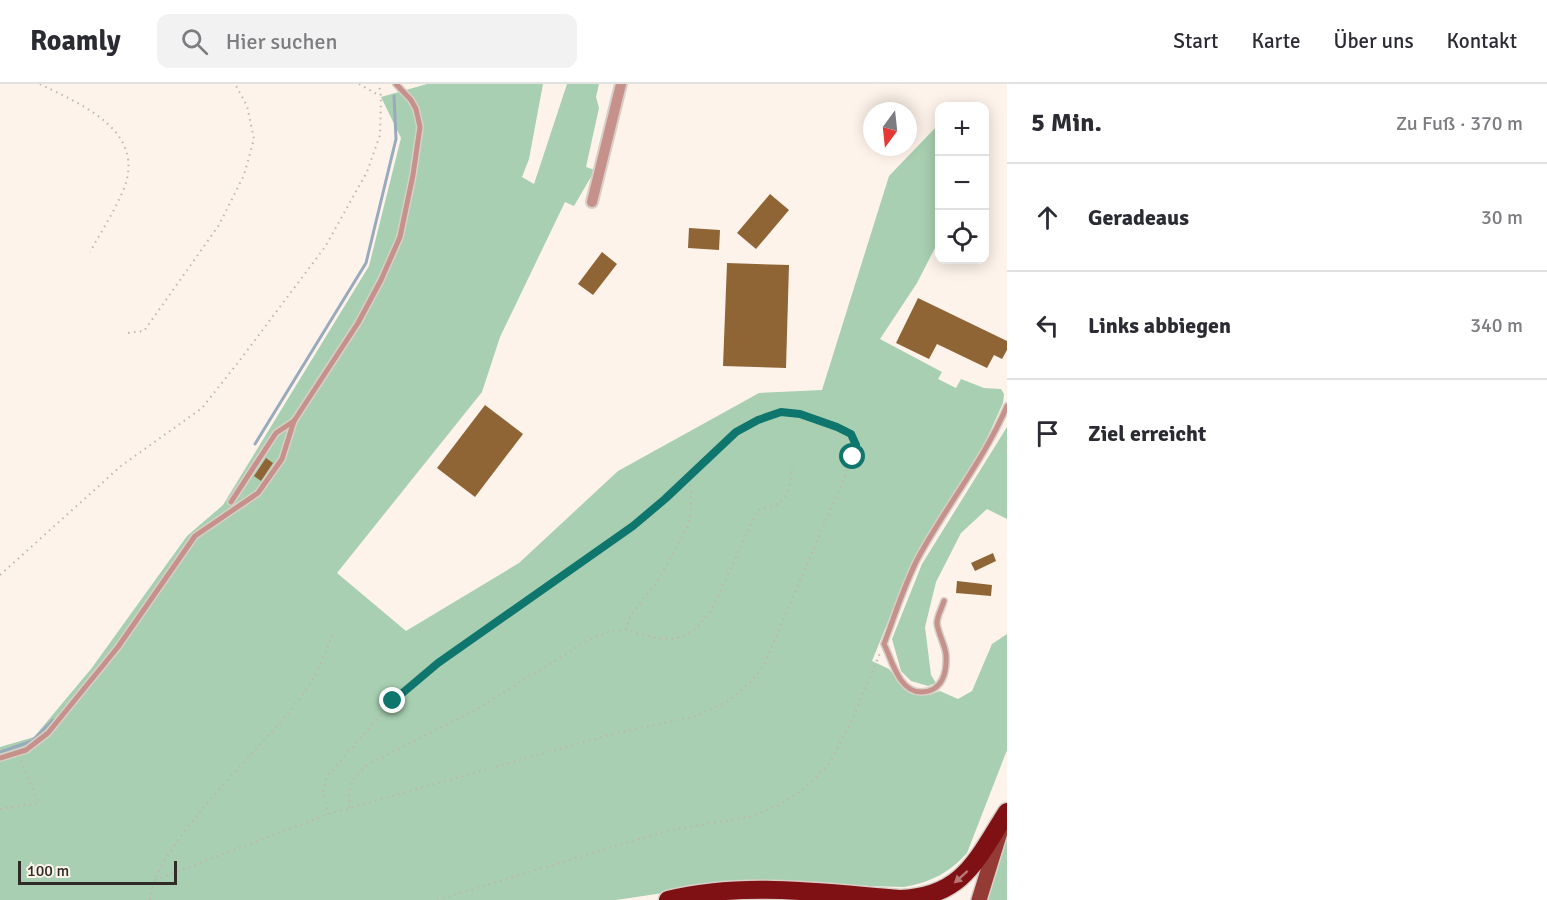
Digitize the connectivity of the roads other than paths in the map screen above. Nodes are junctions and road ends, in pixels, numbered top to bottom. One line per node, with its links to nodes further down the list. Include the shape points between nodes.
1 (396, 84): 5 (lane, via 411,100 420,127 400,237 358,323)
2 (621, 84): 3 (street)
3 (592, 202)
4 (1007, 406): 7 (lane, via 918,558 884,644 898,676 918,692 935,688 945,676 946,653 937,621)
5 (294, 422): 6 (lane, via 276,433); 8 (lane, via 282,459 258,493 195,536 98,674 48,733 17,754)
6 (231, 502)
7 (944, 601)
8 (0, 758)
9 (1007, 812): 10 (highway, one-way to 10, via 962,877 936,894 918,899 768,890); 11 (main road)
10 (668, 900)
11 (979, 900)

